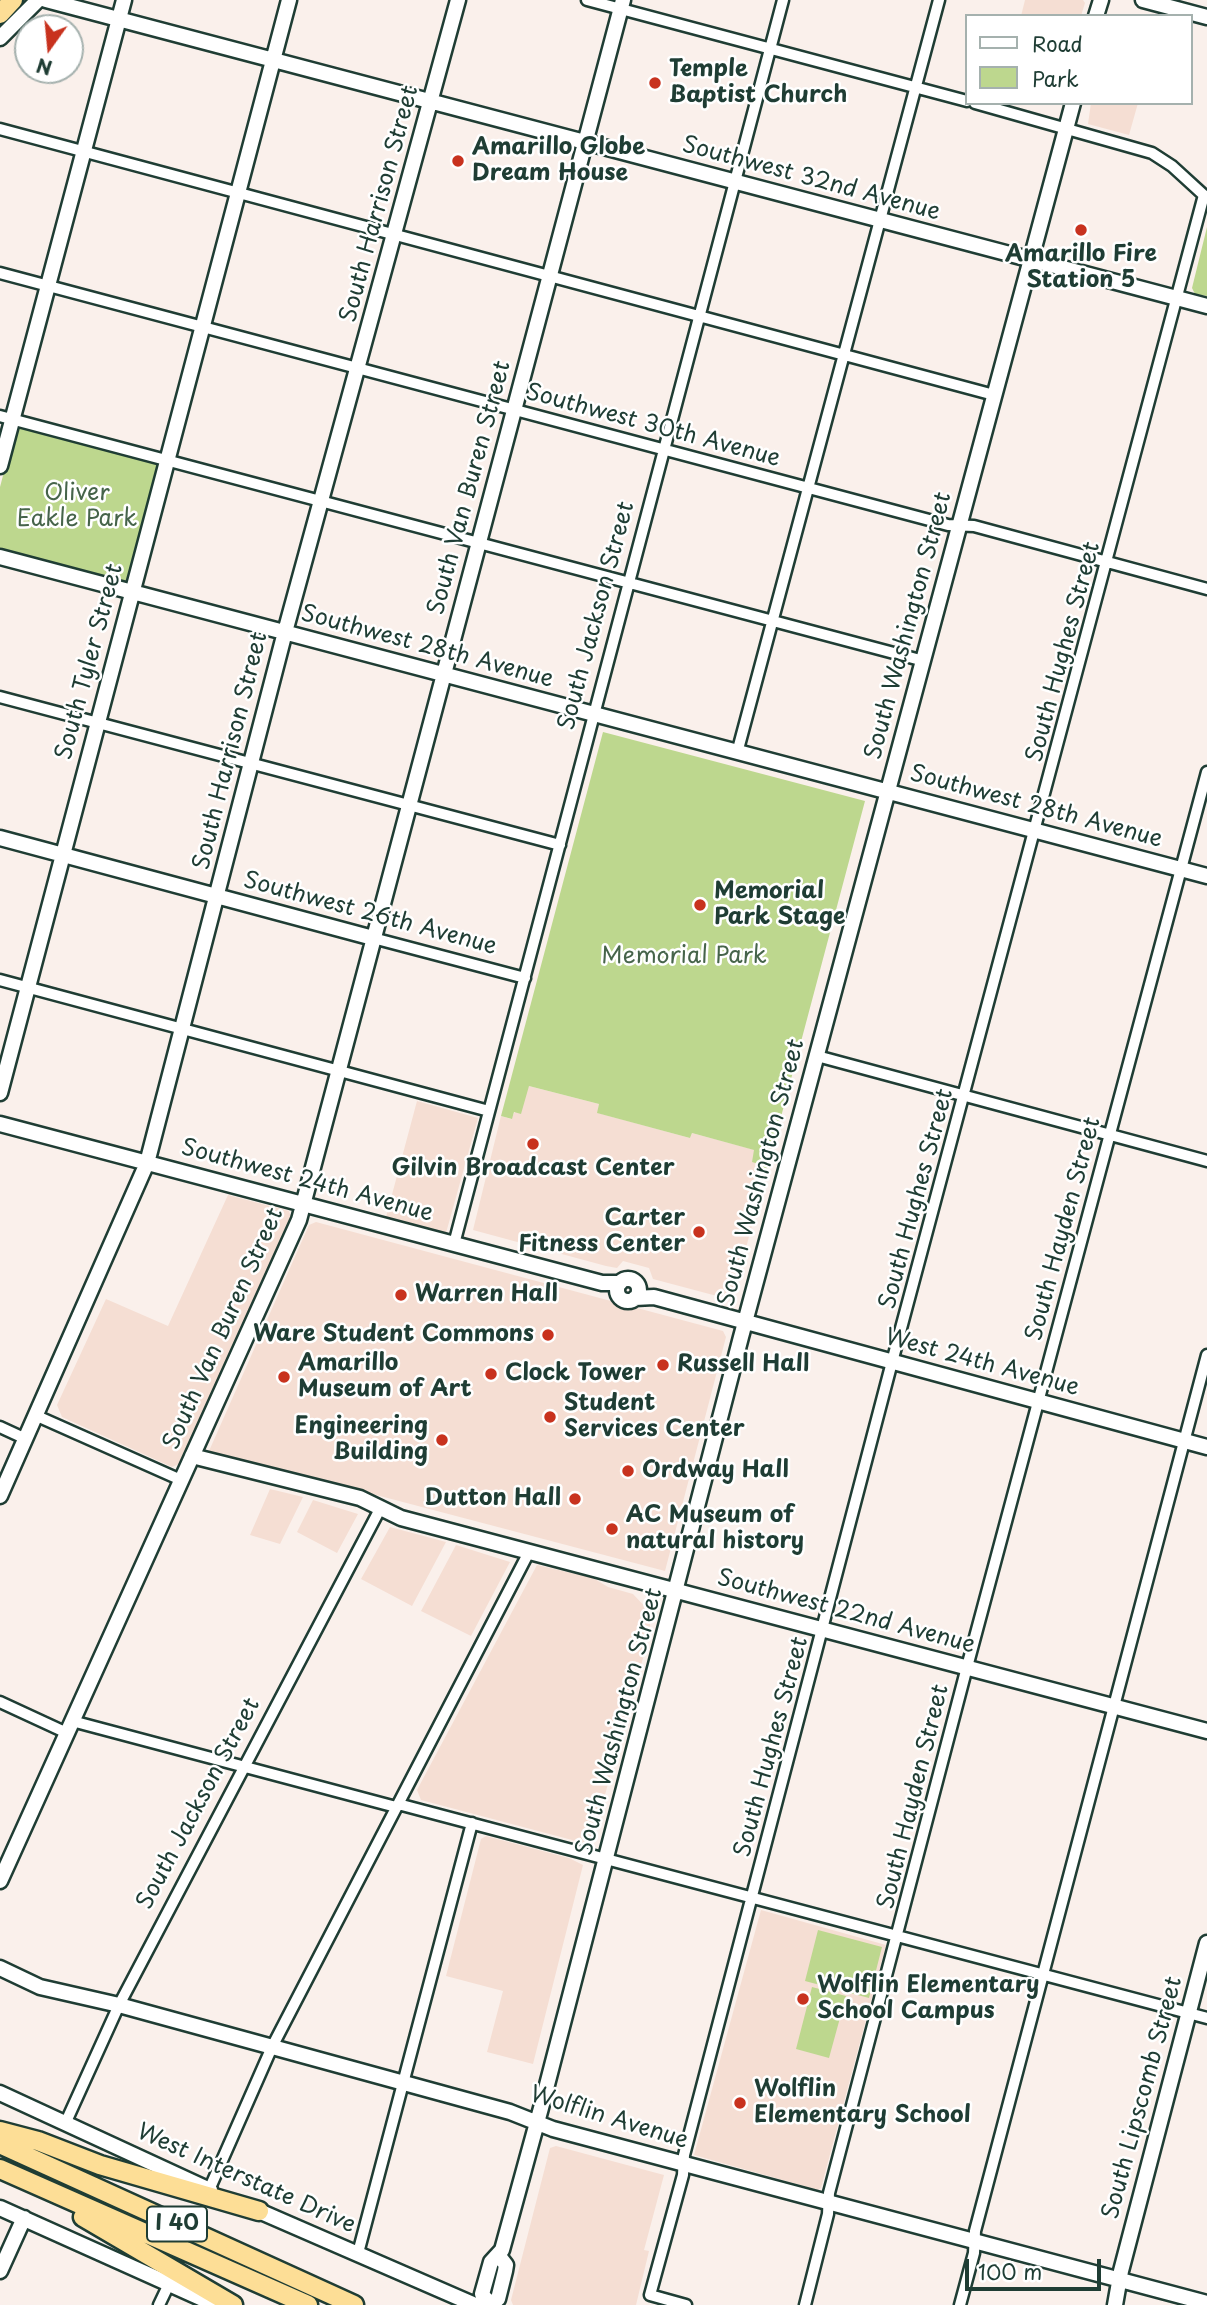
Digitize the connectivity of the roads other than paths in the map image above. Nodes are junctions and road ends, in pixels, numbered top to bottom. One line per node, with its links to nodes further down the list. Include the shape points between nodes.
1 (13, 0): 12 (highway)
2 (38, 0): 15 (main road)
3 (46, 0): 14 (main road, Southwest 32nd Avenue)
4 (124, 0): 14 (main road)
5 (289, 0): 17 (main road, South Tyler Street)
6 (458, 0): 20 (main road, South Harrison Street)
7 (587, 0): 11 (street)
8 (783, 0): 16 (street, South Jackson Street)
9 (939, 0): 18 (street)
10 (1143, 0): 13 (main road)
11 (622, 5): 16 (street); 25 (main road, South Van Buren Street)
12 (0, 14)
13 (1207, 17)
14 (119, 19): 17 (main road, Southwest 32nd Avenue); 26 (main road)
15 (0, 38)
16 (769, 49): 18 (street); 27 (street, South Jackson Street)
17 (274, 58): 20 (main road, Southwest 32nd Avenue); 28 (main road, South Tyler Street)
18 (915, 87): 19 (street); 30 (street)
19 (965, 100)
20 (431, 101): 25 (main road, Southwest 32nd Avenue); 31 (main road, South Harrison Street)
21 (982, 105): 23 (street)
22 (1073, 105): 23 (main road, South Washington Street)
23 (1067, 128): 29 (street, via 1152,153); 32 (main road, South Washington Street)
24 (0, 130): 26 (street)
25 (584, 142): 27 (main road, Southwest 32nd Avenue); 34 (main road, South Van Buren Street)
26 (83, 151): 28 (street); 35 (main road)
27 (735, 182): 30 (main road, Southwest 32nd Avenue); 38 (street, South Jackson Street)
28 (239, 194): 31 (street); 39 (main road, South Tyler Street)
29 (1206, 197): 36 (street, South Hughes Street)
30 (880, 222): 32 (main road, Southwest 32nd Avenue); 40 (street)
31 (395, 235): 34 (street); 41 (main road, South Harrison Street)
32 (1030, 261): 36 (main road, Southwest 32nd Avenue); 42 (main road, South Washington Street)
33 (0, 273): 35 (street, Southwest 30th Avenue)
34 (550, 276): 38 (street); 43 (main road, South Van Buren Street)
35 (48, 286): 39 (street, Southwest 30th Avenue); 44 (main road)
36 (1178, 299): 37 (main road, Southwest 32nd Avenue); 53 (street, South Hughes Street)
37 (1207, 306)
38 (699, 316): 40 (street); 45 (street, South Jackson Street)
39 (204, 327): 41 (street, Southwest 30th Avenue); 46 (main road, South Tyler Street)
40 (845, 355): 42 (street); 48 (street)
41 (359, 368): 43 (street, Southwest 30th Avenue); 49 (main road, South Harrison Street)
42 (993, 394): 50 (main road, South Washington Street)
43 (515, 409): 45 (street, Southwest 30th Avenue); 51 (main road, South Van Buren Street)
44 (6, 418): 46 (street); 47 (main road)
45 (665, 449): 48 (street, Southwest 30th Avenue); 54 (street, South Jackson Street)
46 (167, 460): 49 (street); 56 (main road, South Tyler Street)
47 (0, 466)
48 (810, 488): 50 (street, Southwest 30th Avenue); 57 (street)
49 (322, 501): 51 (street); 58 (main road, South Harrison Street)
50 (959, 525): 53 (street, Southwest 30th Avenue); 59 (main road, South Washington Street)
51 (479, 544): 54 (street); 60 (main road, South Van Buren Street)
52 (0, 557): 56 (main road, Southwest 28th Avenue)
53 (1108, 562): 55 (street, Southwest 30th Avenue); 69 (street, South Hughes Street)
54 (629, 583): 57 (street); 62 (street, South Jackson Street)
55 (1207, 589)
56 (132, 592): 58 (main road, Southwest 28th Avenue); 63 (main road, South Tyler Street)
57 (773, 621): 59 (street); 64 (street)
58 (285, 632): 60 (main road, Southwest 28th Avenue); 65 (main road, South Harrison Street)
59 (924, 660): 67 (main road, South Washington Street)
60 (443, 675): 62 (main road, Southwest 28th Avenue); 68 (main road, South Van Buren Street)
61 (0, 697): 63 (street)
62 (593, 715): 64 (main road, Southwest 28th Avenue); 71 (street, South Jackson Street)
63 (97, 723): 65 (street); 72 (main road, South Tyler Street)
64 (737, 753): 67 (main road, Southwest 28th Avenue)
65 (251, 762): 68 (street); 75 (main road, South Harrison Street)
66 (1207, 772): 73 (street, South Hayden Street)
67 (889, 792): 69 (main road, Southwest 28th Avenue); 81 (main road, South Washington Street)
68 (409, 805): 71 (street); 76 (main road, South Van Buren Street)
69 (1036, 830): 73 (main road, Southwest 28th Avenue); 84 (street, South Hughes Street)
70 (0, 838): 72 (main road, Southwest 26th Avenue)
71 (560, 845): 77 (street, South Jackson Street)
72 (63, 854): 75 (main road, Southwest 26th Avenue); 79 (main road, South Tyler Street)
73 (1182, 869): 74 (main road, Southwest 28th Avenue); 87 (street, South Hayden Street)
74 (1207, 876)
75 (217, 897): 76 (main road, Southwest 26th Avenue); 80 (main road, South Harrison Street)
76 (373, 938): 77 (street, Southwest 26th Avenue); 82 (main road, South Van Buren Street)
77 (525, 978): 85 (street, South Jackson Street)
78 (0, 980): 79 (street)
79 (28, 987): 80 (street); 83 (main road, South Tyler Street)
80 (182, 1029): 82 (street); 89 (main road, South Harrison Street)
81 (817, 1056): 84 (street); 92 (main road, South Washington Street)
82 (339, 1071): 85 (street); 90 (main road, South Van Buren Street)
83 (0, 1093)
84 (965, 1095): 87 (street); 94 (street, South Hughes Street)
85 (489, 1111): 91 (street, South Jackson Street)
86 (0, 1124): 89 (main road, Southwest 24th Avenue)
87 (1109, 1134): 88 (street); 95 (street, South Hayden Street)
88 (1207, 1161)
89 (146, 1163): 90 (main road, Southwest 24th Avenue); 96 (main road, South Harrison Street)
90 (304, 1203): 91 (main road, Southwest 24th Avenue); 101 (main road, South Van Buren Street)
91 (454, 1244): 92 (main road, Southwest 24th Avenue)
92 (746, 1322): 94 (main road, West 24th Avenue); 106 (main road, South Washington Street)
93 (1207, 1355): 99 (street)
94 (892, 1362): 95 (main road, West 24th Avenue); 107 (street, South Hughes Street)
95 (1038, 1402): 99 (main road, West 24th Avenue); 108 (street, South Hayden Street)
96 (37, 1416): 98 (main road, South Harrison Street); 102 (street)
97 (0, 1427): 98 (street)
98 (26, 1439): 103 (main road, South Harrison Street)
99 (1185, 1441): 100 (main road, West 24th Avenue); 110 (street)
100 (1207, 1447)
101 (192, 1456): 102 (main road, South Van Buren Street); 104 (main road, Southwest 22nd Avenue, via 360,1497)
102 (181, 1480): 111 (main road, South Van Buren Street)
103 (0, 1496)
104 (380, 1508): 105 (main road, Southwest 22nd Avenue, via 401,1518); 113 (street, South Jackson Street)
105 (529, 1552): 106 (main road, Southwest 22nd Avenue); 114 (street)
106 (677, 1591): 107 (main road, Southwest 22nd Avenue); 116 (main road, South Washington Street)
107 (823, 1631): 108 (main road, Southwest 22nd Avenue); 118 (street, South Hughes Street)
108 (967, 1667): 110 (main road, Southwest 22nd Avenue); 119 (street, South Hayden Street)
109 (0, 1702): 111 (street)
110 (1114, 1707): 112 (main road, Southwest 22nd Avenue); 122 (street)
111 (70, 1727): 113 (street); 117 (main road, South Van Buren Street)
112 (1207, 1731)
113 (244, 1767): 114 (street); 123 (street, South Jackson Street)
114 (397, 1805): 115 (street); 126 (street)
115 (472, 1823): 116 (street); 127 (street)
116 (608, 1859): 118 (street); 129 (main road, South Washington Street)
117 (0, 1881)
118 (752, 1897): 119 (street); 133 (street, South Hughes Street)
119 (898, 1936): 122 (street); 136 (street, South Hayden Street)
120 (1207, 1943): 124 (main road, South Lipscomb Street)
121 (0, 1968): 123 (main road, Wolflin Avenue, via 40,1987)
122 (1043, 1973): 124 (street); 140 (street)
123 (119, 2005): 126 (main road, Wolflin Avenue); 130 (street, South Jackson Street)
124 (1189, 2013): 125 (street); 143 (main road, South Lipscomb Street)
125 (1207, 2018)
126 (272, 2047): 127 (main road, Wolflin Avenue); 135 (street)
127 (404, 2083): 129 (main road, Wolflin Avenue); 141 (street)
128 (0, 2093): 130 (main road, West Interstate Drive)
129 (537, 2123): 133 (main road, Wolflin Avenue); 146 (main road, South Washington Street, via 499,2256 491,2262)
130 (65, 2124): 135 (main road, West Interstate Drive)
131 (0, 2131): 138 (highway)
132 (0, 2144): 152 (highway, I 40)
133 (684, 2164): 136 (main road, Wolflin Avenue); 154 (street, South Hughes Street, via 650,2295)
134 (0, 2170): 150 (highway); 151 (highway, I 40)
135 (209, 2190): 138 (main road, West Interstate Drive)
136 (829, 2203): 140 (main road, Wolflin Avenue); 155 (street, South Hayden Street)
137 (0, 2208): 139 (main road)
138 (259, 2211): 141 (main road, West Interstate Drive)
139 (24, 2218): 142 (main road); 144 (main road)
140 (975, 2242): 143 (main road, Wolflin Avenue); 156 (street)
141 (358, 2253): 145 (main road, West Interstate Drive)
142 (0, 2271)
143 (1120, 2280): 147 (main road, Wolflin Avenue); 157 (main road, South Lipscomb Street)
144 (169, 2284): 148 (street); 149 (main road)
145 (446, 2293): 146 (main road, West Interstate Drive); 153 (main road)
146 (483, 2304)
147 (1207, 2304)
148 (159, 2305)
149 (216, 2305)
150 (233, 2305)
151 (308, 2305)
152 (354, 2305)
153 (455, 2305)
154 (686, 2305)
155 (804, 2305)
156 (960, 2305)
157 (1115, 2305)

